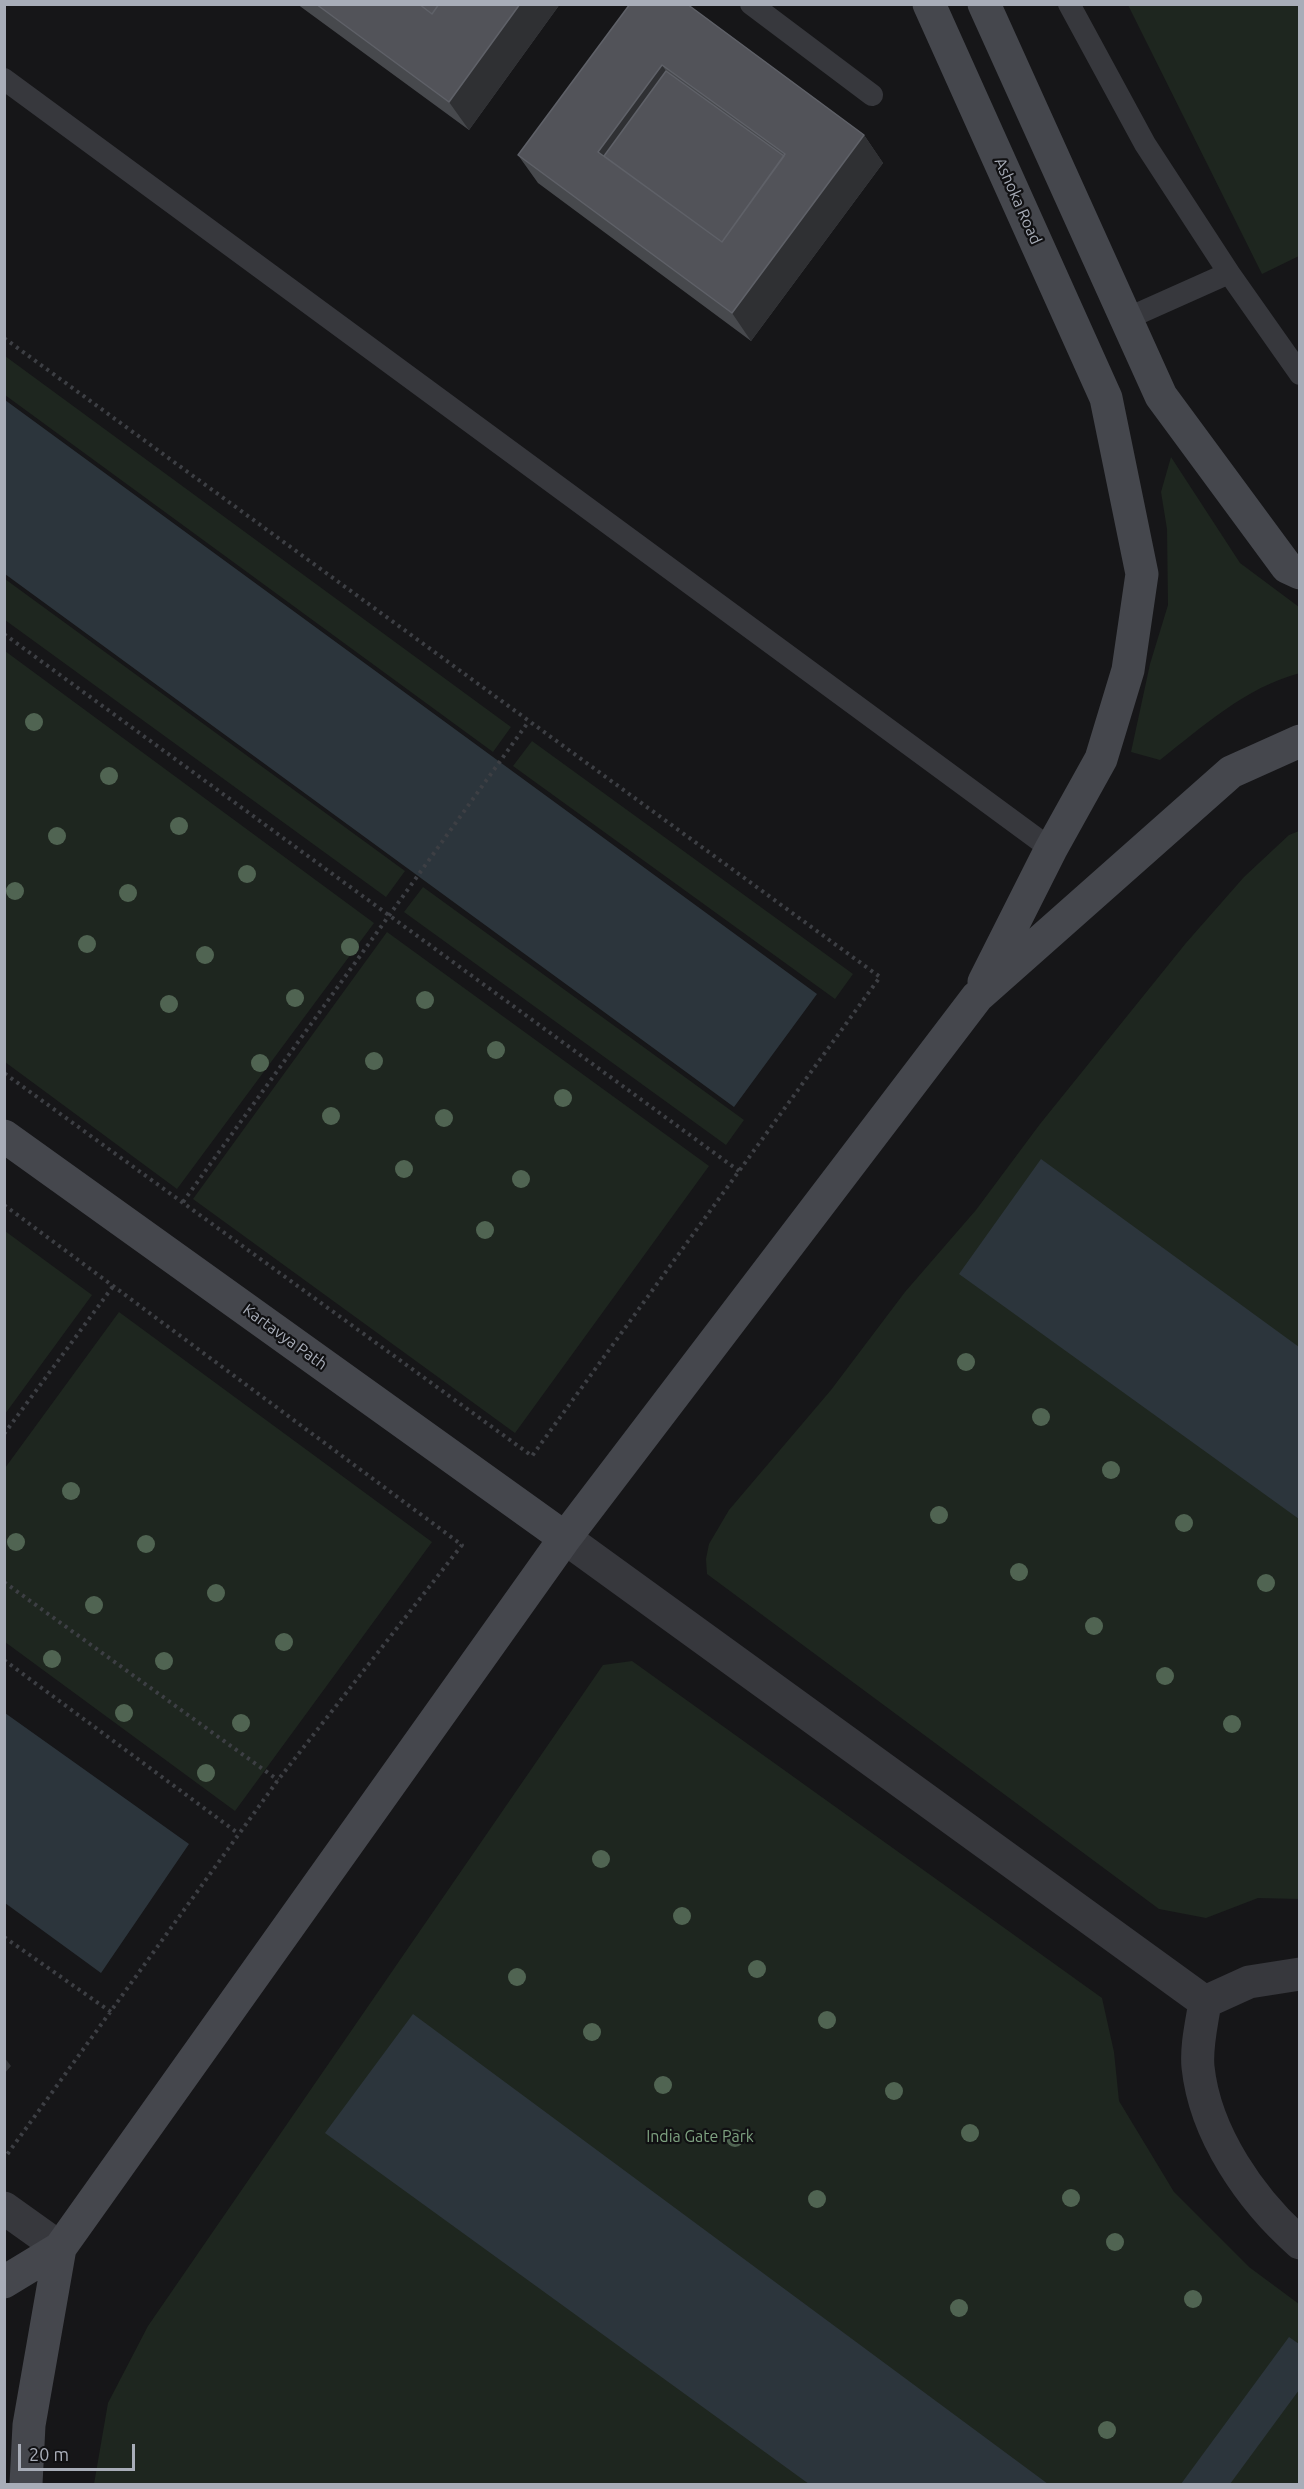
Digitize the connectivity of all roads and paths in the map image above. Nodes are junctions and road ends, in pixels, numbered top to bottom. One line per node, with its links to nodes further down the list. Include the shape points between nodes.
1 (751, 4): 6 (lane)
2 (929, 4): 15 (main road, Ashoka Road, via 1106,398 1142,574 1128,670 1101,759)
3 (984, 4): 8 (main road)
4 (1069, 4): 7 (lane, via 1145,144)
5 (4, 79): 15 (lane)
6 (872, 95)
7 (1229, 273): 8 (lane); 10 (lane)
8 (1126, 319): 11 (main road, via 1161,396)
9 (4, 338): 13 (path)
10 (1299, 374)
11 (1295, 563)
12 (4, 634): 16 (path)
13 (530, 722): 16 (path); 20 (path, via 880,977)
14 (1299, 741): 17 (main road, via 1231,772)
15 (1051, 849): 17 (main road, Ashoka Road)
16 (390, 916): 20 (path); 21 (path)
17 (977, 997): 25 (main road)
18 (4, 1072): 21 (path)
19 (4, 1136): 25 (main road, Kartavya Path)
20 (739, 1172): 21 (path, via 532,1456)
21 (183, 1202)
22 (4, 1205): 23 (path)
23 (114, 1285): 24 (path); 28 (path, via 462,1545)
24 (4, 1434)
25 (565, 1538): 32 (street); 37 (main road)
26 (4, 1582): 28 (path)
27 (4, 1660): 29 (path)
28 (278, 1780): 29 (path)
29 (239, 1834): 33 (path)
30 (4, 1937): 33 (path)
31 (1299, 1974): 32 (street, via 1250,1982)
32 (1205, 2002): 36 (street, via 1198,2065 1206,2103 1247,2188)
33 (111, 2012): 34 (path)
34 (6, 2157)
35 (4, 2208): 37 (street)
36 (1299, 2243)
37 (60, 2248): 38 (main road); 39 (main road, via 29,2425)
38 (4, 2282)
39 (26, 2484)

